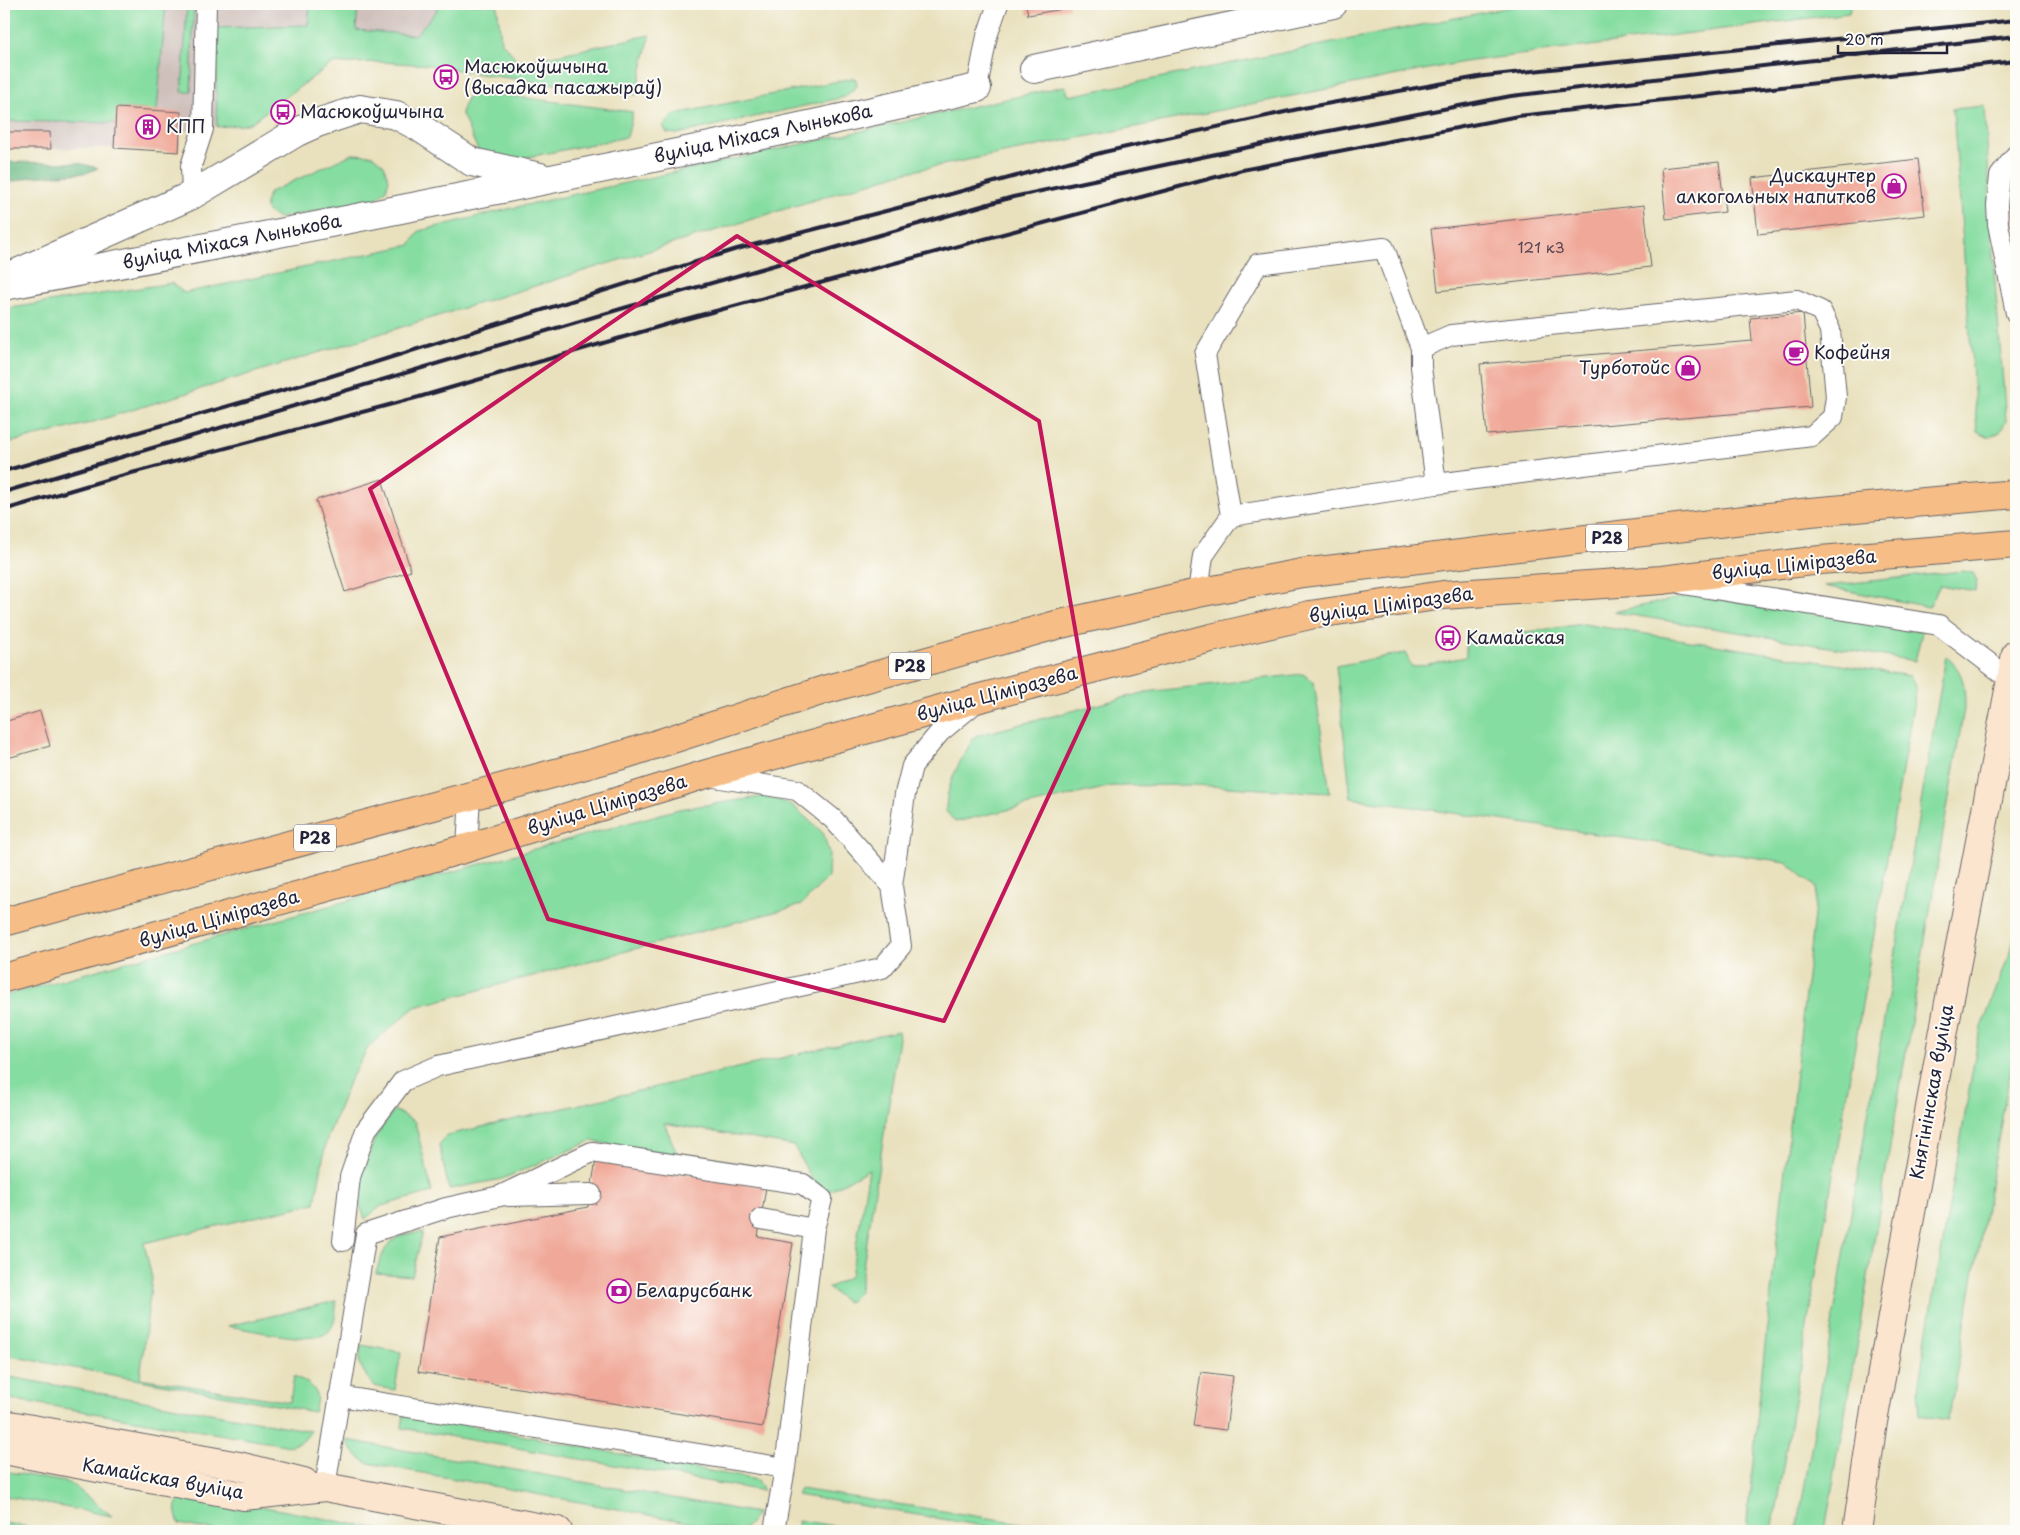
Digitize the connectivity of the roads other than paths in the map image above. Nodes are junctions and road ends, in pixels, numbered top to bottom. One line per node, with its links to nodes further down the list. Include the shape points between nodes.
1 (206, 4): 9 (lane, via 202,129 190,166)
2 (998, 4): 5 (lane, via 987,36)
3 (1333, 4): 4 (street)
4 (1034, 69)
5 (977, 88): 8 (street, вуліца Міхася Лынькова)
6 (2016, 154): 13 (lane, via 2000,176 1997,205)
7 (472, 162): 8 (street, вуліца Міхася Лынькова); 9 (street, вуліца Міхася Лынькова, via 396,115 360,109 297,132); 10 (street, via 478,176 476,186)
8 (549, 180): 10 (street, вуліца Міхася Лынькова)
9 (192, 195): 11 (street, вуліца Міхася Лынькова)
10 (460, 198): 12 (street, вуліца Міхася Лынькова)
11 (4, 279)
12 (4, 286)
13 (2016, 313)
14 (1422, 348): 15 (lane); 15 (lane, via 1451,335 1797,300 1822,311 1830,330 1836,397 1833,417 1812,436); 17 (lane, via 1384,248 1258,264 1206,354)
15 (1436, 484): 17 (lane)
16 (2016, 494): 20 (main road, Р28, via 1810,512 1302,573)
17 (1231, 516): 20 (lane, via 1203,556)
18 (2016, 544): 19 (main road, вуліца Ціміразева, via 1820,560)
19 (1662, 580): 21 (lane, via 1939,625); 22 (main road, вуліца Ціміразева, via 1443,595 1310,616 1211,638)
20 (1198, 593): 24 (main road, Р28, via 1056,625 824,690 626,754)
21 (2013, 667): 41 (street, Княгінінская вуліца, via 1883,1364)
22 (980, 698): 23 (main road, вуліца Ціміразева); 26 (lane, via 940,732 912,766)
23 (703, 775): 25 (main road, вуліца Ціміразева); 26 (lane, via 797,790 833,819)
24 (470, 796): 25 (lane); 27 (main road, Р28)
25 (467, 848): 28 (main road, вуліца Ціміразева)
26 (892, 886): 33 (lane, via 901,946 882,968 438,1066 403,1081 366,1130 350,1176)
27 (4, 922)
28 (4, 978)
29 (591, 1194): 30 (lane)
30 (500, 1196): 32 (lane, via 592,1152 803,1184 822,1199); 34 (lane, via 446,1208 366,1234)
31 (761, 1219): 32 (lane)
32 (814, 1229): 37 (lane)
33 (343, 1241)
34 (339, 1396): 37 (lane); 38 (lane)
35 (4, 1424): 38 (street, via 239,1466)
36 (4, 1450): 38 (street, Камайская вуліца, via 244,1496)
37 (785, 1468): 40 (lane)
38 (325, 1487): 39 (street, Камайская вуліца)
39 (558, 1531)
40 (774, 1531)
41 (1857, 1531)

